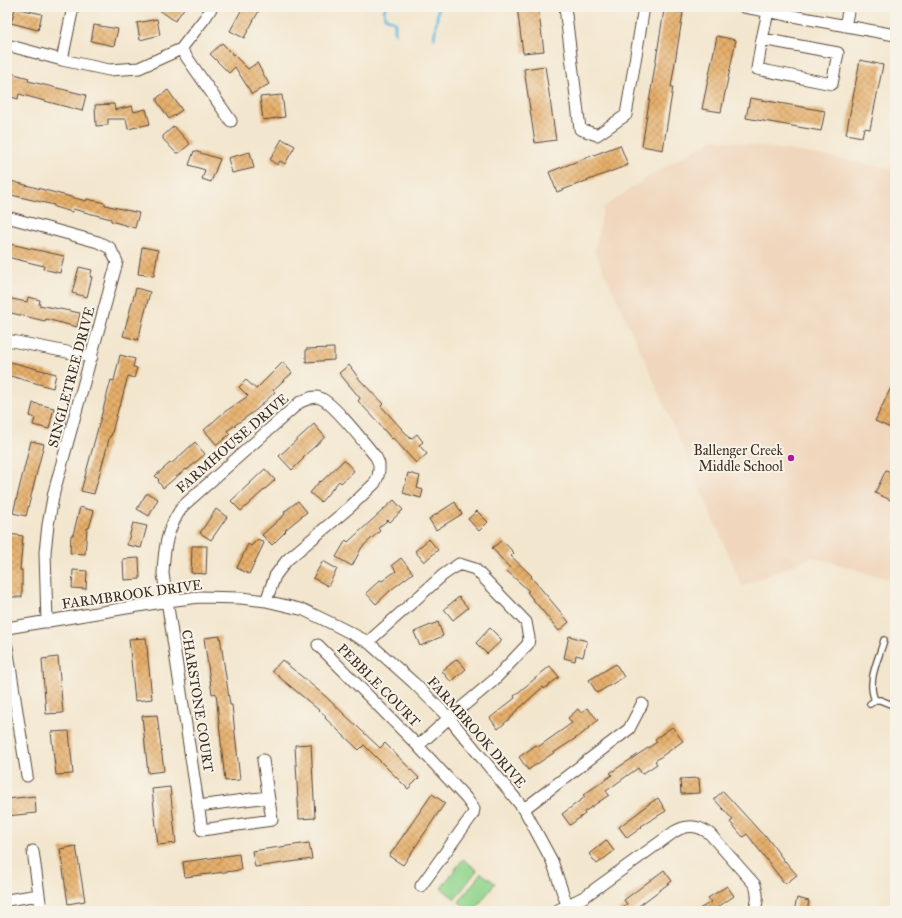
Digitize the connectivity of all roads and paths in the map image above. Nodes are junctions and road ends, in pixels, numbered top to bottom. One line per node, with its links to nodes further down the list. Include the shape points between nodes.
1 (73, 7): 13 (street)
2 (212, 7): 12 (street)
3 (565, 7): 4 (street, via 580,129 597,135 626,114)
4 (644, 7)
5 (744, 7): 7 (street)
6 (849, 7): 8 (street)
7 (768, 12): 8 (street); 10 (street)
8 (846, 26): 9 (street)
9 (895, 35)
10 (762, 39): 10 (street, via 757,70 832,84 838,53)
11 (7, 45): 13 (street)
12 (181, 49): 13 (street, via 139,68 109,70); 14 (street)
13 (62, 60)
14 (231, 121)
15 (7, 217): 17 (street, SINGLETREE DRIVE, via 98,242 110,248 117,262)
16 (7, 340): 17 (street)
17 (92, 358): 20 (street, SINGLETREE DRIVE, via 54,492 48,525 45,552)
18 (168, 601): 19 (street, FARMBROOK DRIVE, via 199,597); 19 (street, FARMHOUSE DRIVE, via 163,574 164,558 169,530 182,506 300,402 314,397 321,398 338,412 376,457 379,464 378,476 375,483 350,507 287,560 275,576); 20 (street, FARMBROOK DRIVE); 33 (street, CHARSTONE COURT)
19 (266, 601): 23 (street, FARMBROOK DRIVE, via 304,610)
20 (47, 622): 21 (street, FARMBROOK DRIVE)
21 (7, 628)
22 (884, 640): 27 (lane, via 871,686 872,702 880,700)
23 (368, 642): 28 (street, FARMBROOK DRIVE); 28 (street, PEBBLE COURT, via 459,564 475,569 526,622 530,638 528,644 493,680)
24 (318, 645): 29 (street, PEBBLE COURT)
25 (7, 647): 31 (street)
26 (642, 704): 34 (street, via 629,729)
27 (895, 706)
28 (449, 718): 29 (street, PEBBLE COURT); 34 (street, FARMBROOK DRIVE)
29 (418, 746): 36 (street, PEBBLE COURT, via 474,809 473,814)
30 (263, 760): 32 (street, CHARSTONE COURT)
31 (27, 776)
32 (268, 797): 33 (street); 33 (street, CHARSTONE COURT, via 272,820 202,830)
33 (198, 806)
34 (524, 809): 39 (street, FARMBROOK DRIVE, via 552,861)
35 (33, 851): 37 (street)
36 (421, 886)
37 (39, 895): 38 (street); 40 (street)
38 (7, 900)
39 (568, 908): 41 (street); 42 (street, via 674,832 688,826 700,828 710,834 755,885 758,900)
40 (41, 909)
41 (556, 911)
42 (753, 911)

